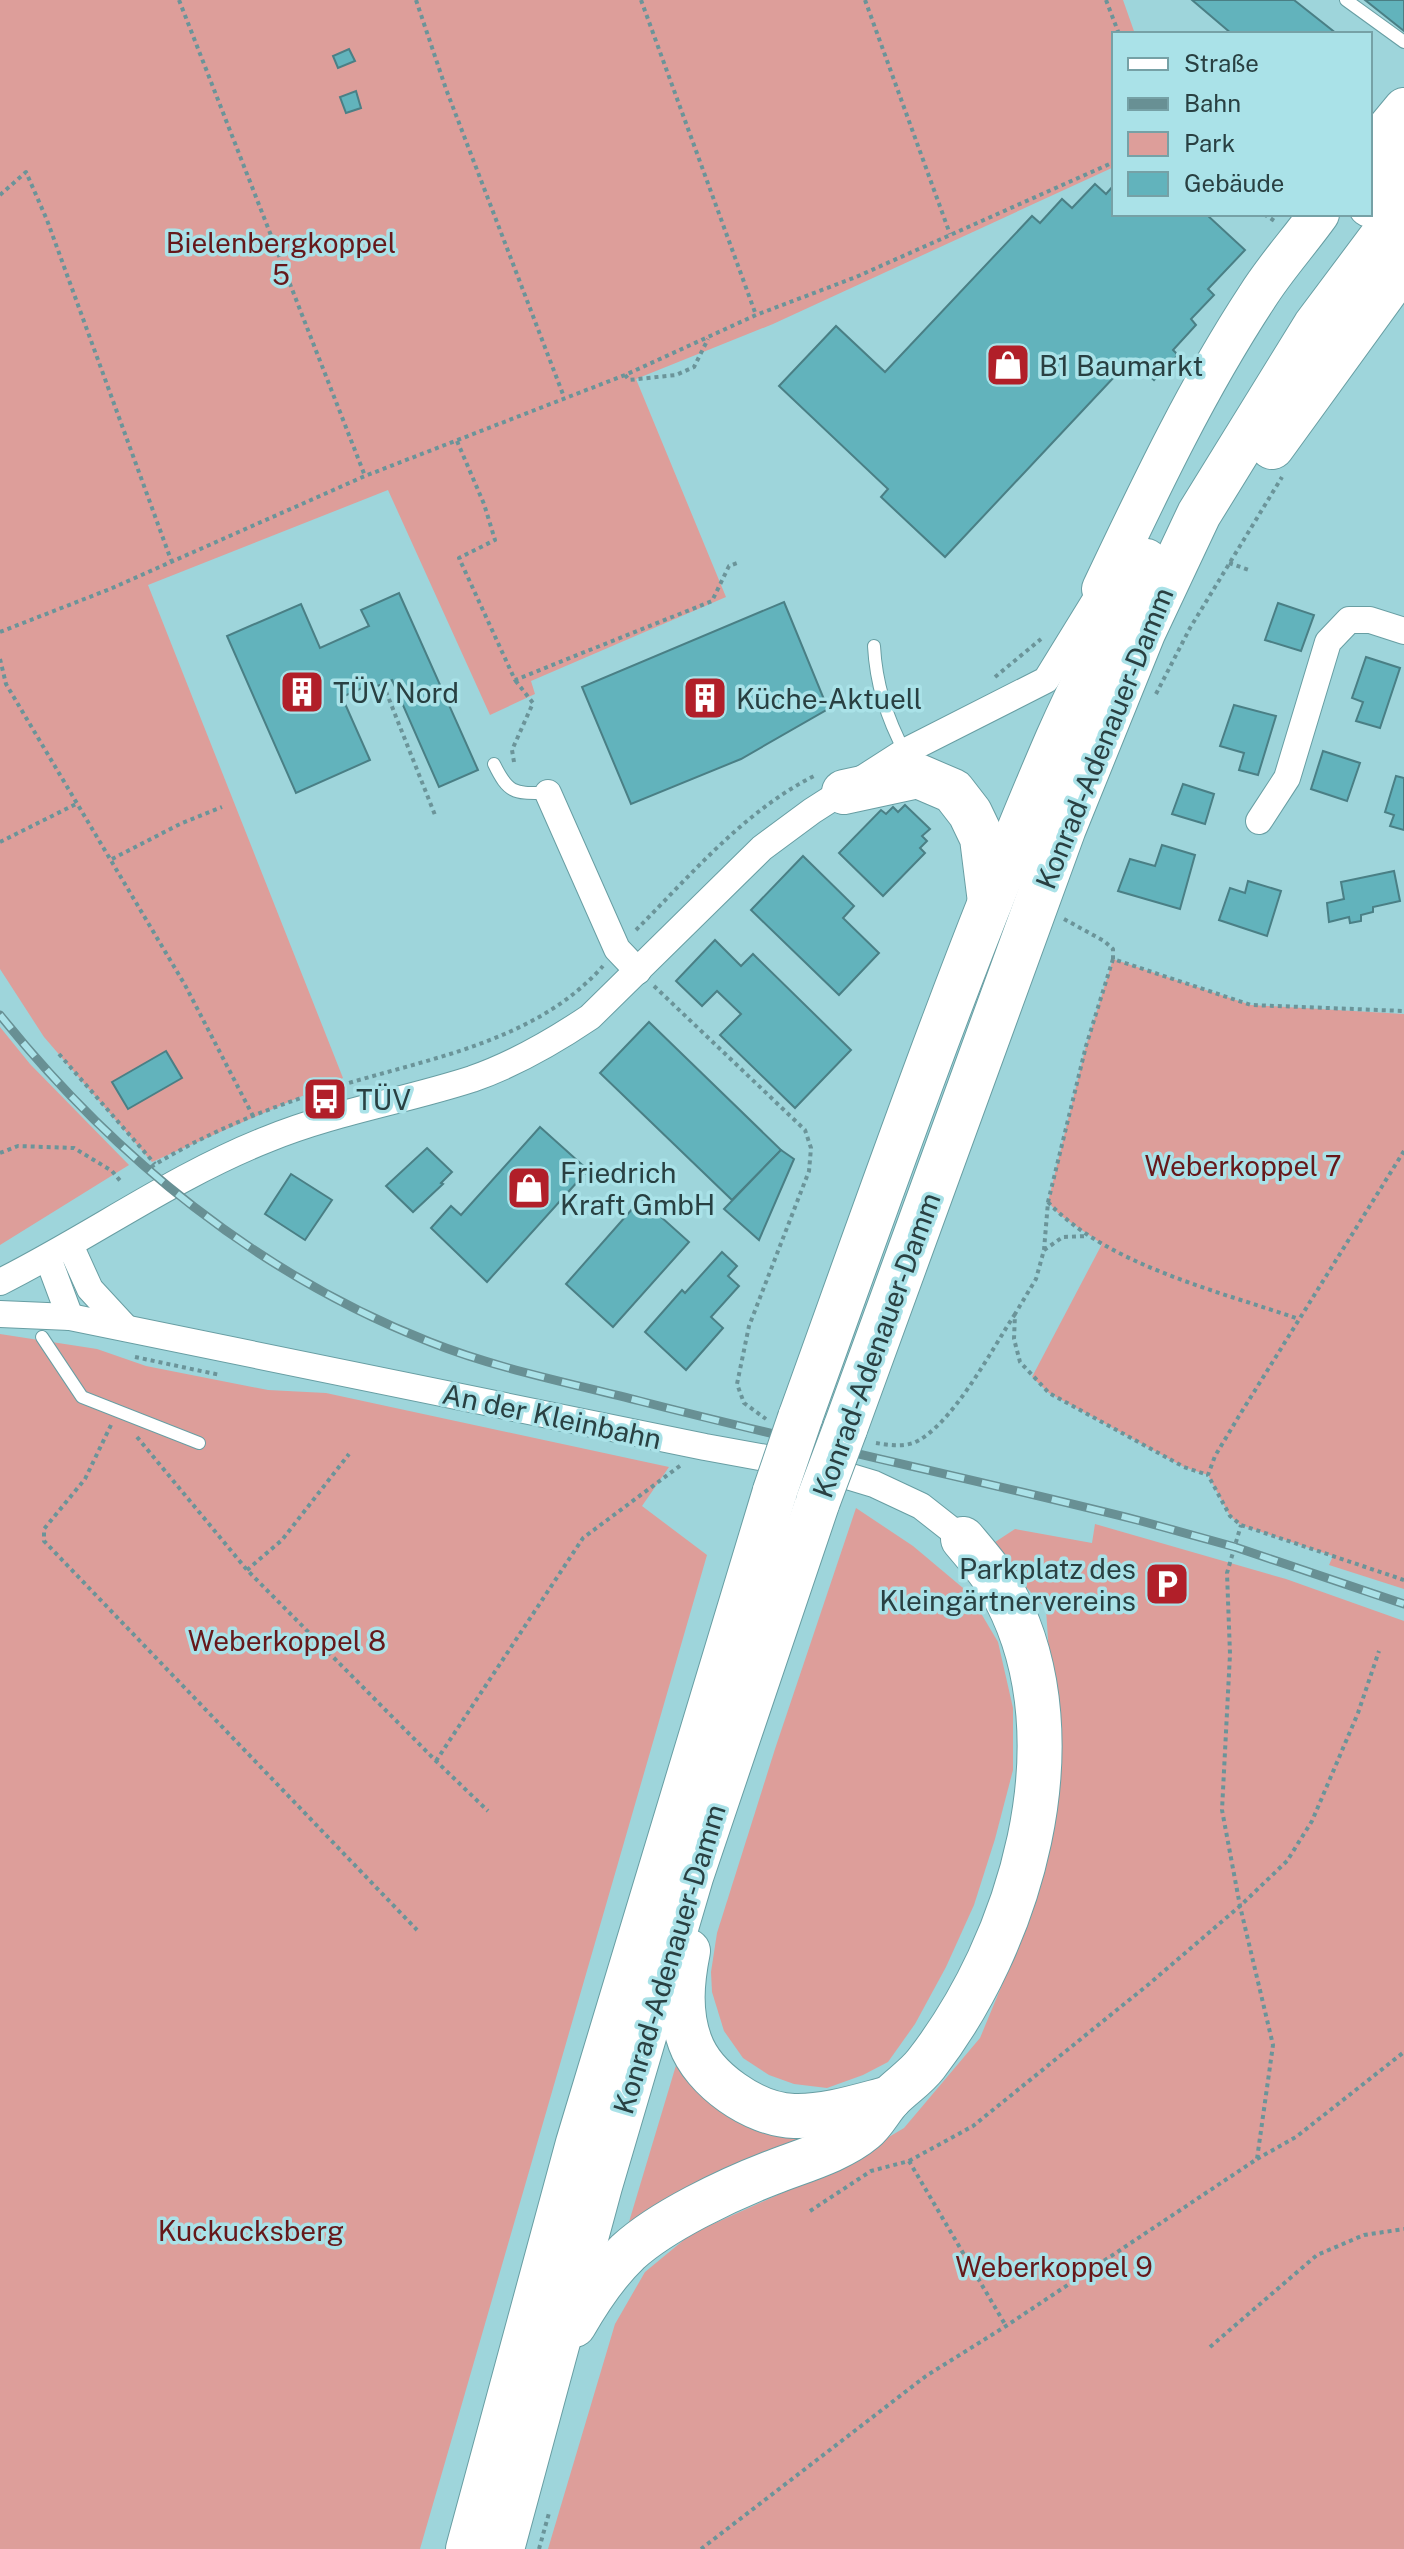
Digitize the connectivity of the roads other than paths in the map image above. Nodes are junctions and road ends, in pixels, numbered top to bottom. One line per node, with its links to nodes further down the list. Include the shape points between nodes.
1 (1346, 0): 2 (lane)
2 (1404, 42)
3 (1404, 108): 4 (main road)
4 (1372, 147)
5 (1404, 161): 6 (highway)
6 (1372, 202)
7 (1404, 207): 20 (highway, Konrad-Adenauer-Damm, via 1315,326 1199,514 1143,633)
8 (1318, 216): 11 (main road, Konrad-Adenauer-Damm, via 1258,296 1207,380)
9 (1361, 216): 14 (highway, Konrad-Adenauer-Damm, via 1291,307 1201,454)
10 (1404, 265): 20 (highway, via 1262,460 1214,539 1160,641 1107,765)
11 (1102, 589): 14 (highway); 16 (street, via 1046,680)
12 (1404, 631): 19 (street, via 1370,620 1349,620 1328,642 1287,778)
13 (874, 646): 16 (lane, via 876,677)
14 (1058, 738): 21 (highway, Konrad-Adenauer-Damm)
15 (494, 764): 18 (lane, via 505,786 519,793)
16 (911, 764): 17 (highway); 21 (highway, via 953,791 970,813 982,838)
17 (830, 783): 22 (street, via 812,811 762,848)
18 (548, 793): 22 (street, via 617,949)
19 (1259, 821)
20 (1064, 828): 31 (highway, Konrad-Adenauer-Damm, bridge, via 861,1436 818,1501)
21 (991, 904): 34 (highway, Konrad-Adenauer-Damm, bridge, via 784,1420 775,1491 578,2143)
22 (638, 971): 23 (street, via 590,1017 526,1057 472,1079 325,1118 265,1140)
23 (59, 1252): 24 (street); 26 (street); 27 (street)
24 (0, 1282)
25 (0, 1314): 26 (street, An der Kleinbahn)
26 (70, 1317): 27 (street, An der Kleinbahn)
27 (126, 1328): 30 (street, An der Kleinbahn, via 821,1468 921,1506)
28 (42, 1337): 29 (lane, via 82,1397)
29 (199, 1443)
30 (963, 1539): 32 (highway, via 1006,1599 1028,1655 1039,1728 1036,1807 1014,1894 980,1977 924,2067)
31 (691, 1877): 32 (highway, via 691,1938 681,1999 690,2043 716,2079 745,2102 791,2116 814,2116); 33 (highway, Konrad-Adenauer-Damm)
32 (890, 2098): 33 (highway, via 847,2141 752,2180 666,2225 629,2252 593,2292)
33 (548, 2376): 35 (highway, Konrad-Adenauer-Damm)
34 (468, 2549)
35 (502, 2549)

